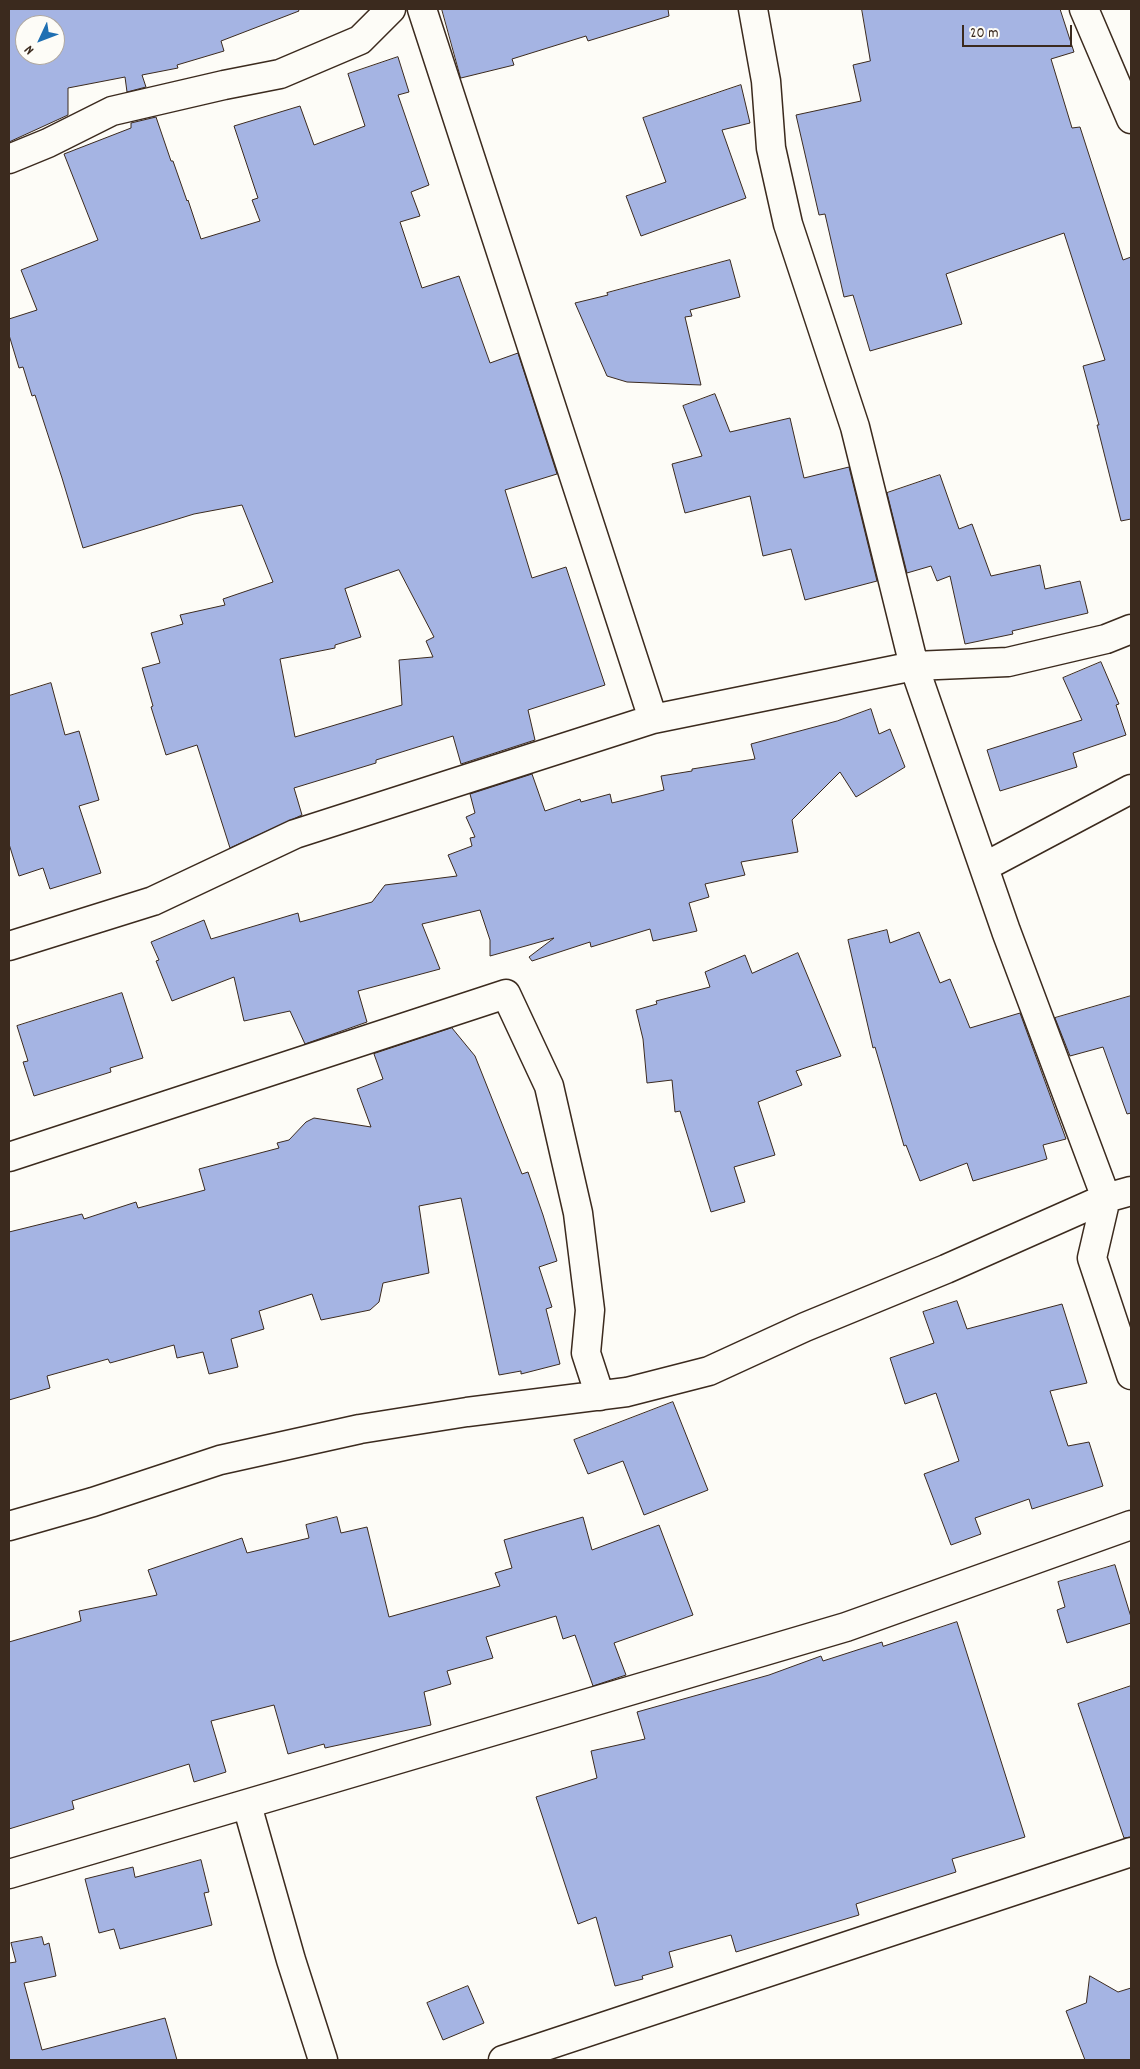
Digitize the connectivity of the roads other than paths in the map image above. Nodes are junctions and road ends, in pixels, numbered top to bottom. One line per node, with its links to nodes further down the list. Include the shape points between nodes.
1 (391, 9): 6 (street, via 360,40 280,74 112,111)
2 (422, 9): 9 (street)
3 (753, 9): 8 (street, via 766,81 771,148 788,224 855,427)
4 (1084, 9): 5 (street)
5 (1131, 120)
6 (9, 159)
7 (1131, 629): 8 (street, via 1106,639 1008,662)
8 (914, 666): 9 (street); 11 (street)
9 (654, 719): 12 (street, via 295,834 153,901)
10 (1131, 789): 11 (street)
11 (984, 867): 14 (street)
12 (9, 946)
13 (9, 1157): 16 (street, via 506,994 549,1086 578,1213 590,1310 586,1353)
14 (1119, 1194): 15 (street, via 1092,1258); 16 (street, via 709,1371)
15 (1131, 1375)
16 (600, 1396): 18 (street, via 360,1429 220,1460)
17 (1131, 1525): 19 (street, via 846,1627)
18 (9, 1526)
19 (247, 1805): 21 (street); 22 (street)
20 (1131, 1852): 23 (street)
21 (9, 1874)
22 (323, 2060)
23 (503, 2060)

